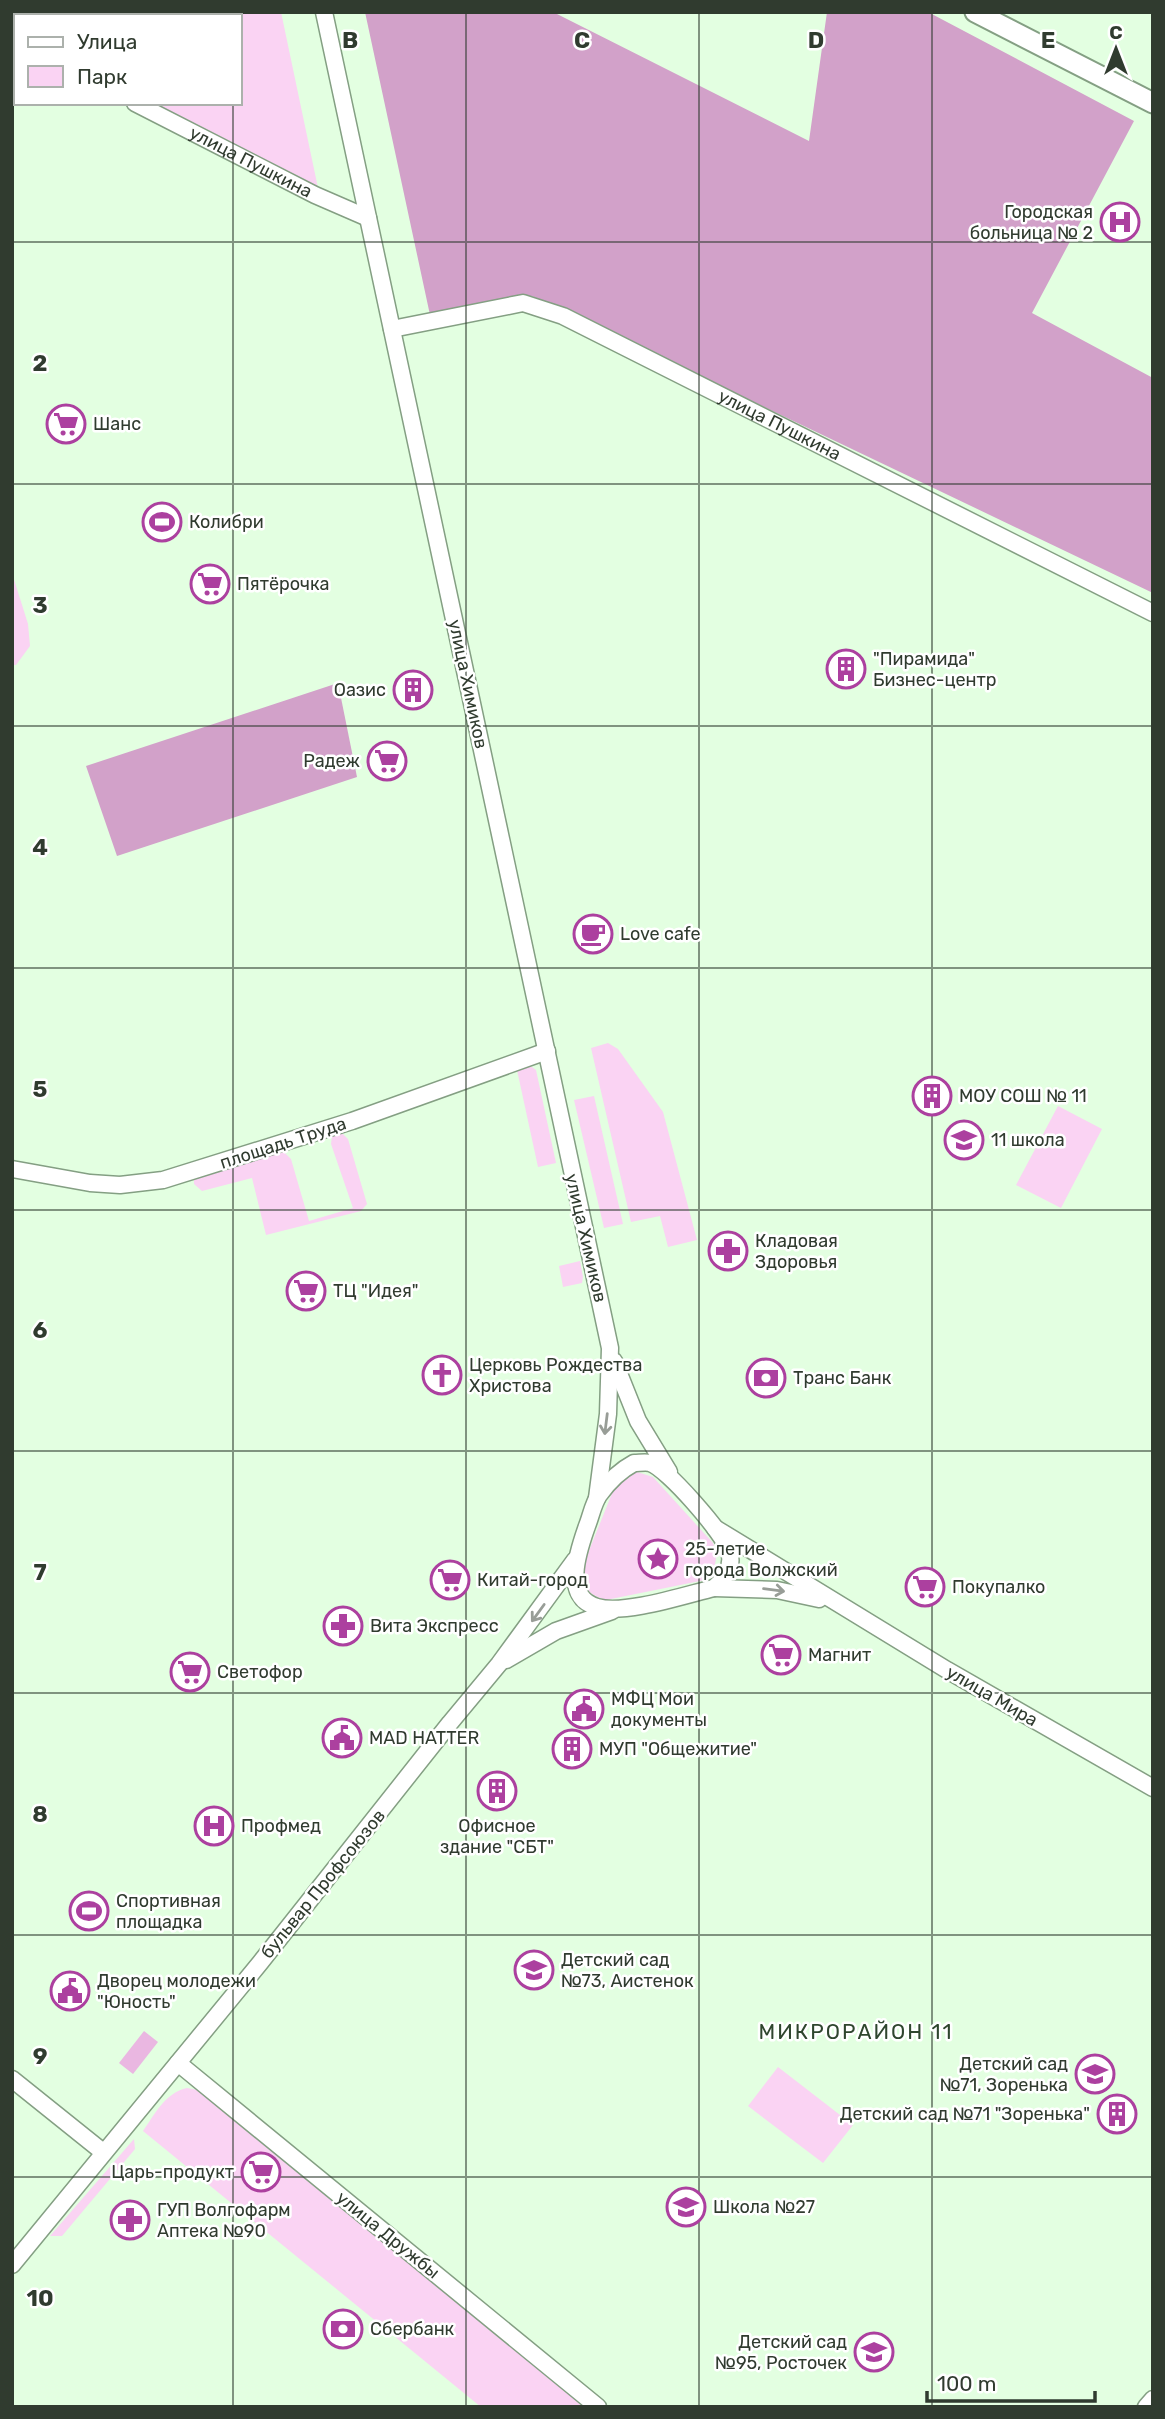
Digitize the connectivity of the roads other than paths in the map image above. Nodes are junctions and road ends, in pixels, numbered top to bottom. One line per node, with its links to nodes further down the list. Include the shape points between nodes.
1 (324, 12): 5 (street, улица Химиков)
2 (975, 12): 3 (main road)
3 (1153, 103)
4 (139, 105): 5 (street, улица Пушкина)
5 (368, 218): 6 (street, улица Химиков)
6 (392, 329): 7 (street, улица Пушкина, via 523,303 563,316); 8 (street, улица Химиков)
7 (1153, 613)
8 (547, 1051): 9 (street, площадь Труда, via 352,1121 163,1180 90,1183); 10 (street, улица Химиков)
9 (12, 1169)
10 (611, 1356): 11 (street, улица Химиков, via 638,1421); 12 (street, улица Химиков, one-way to 12)
11 (674, 1480): 12 (street, via 652,1463 634,1462 617,1473); 13 (street)
12 (597, 1498): 14 (street)
13 (715, 1528): 15 (street, via 729,1551 730,1569); 16 (street, улица Мира)
14 (575, 1560): 17 (street, via 582,1597 594,1606); 18 (street, бульвар Профсоюзов, one-way to 18)
15 (714, 1588): 16 (street, улица Мира, one-way to 16, via 777,1590); 17 (street)
16 (832, 1601): 19 (street, улица Мира)
17 (614, 1610): 18 (street, бульвар Профсоюзов, via 555,1631)
18 (499, 1664): 20 (street, бульвар Профсоюзов)
19 (1153, 1788)
20 (177, 2063): 22 (street, бульвар Профсоюзов); 25 (street, улица Дружбы)
21 (12, 2079): 22 (street)
22 (103, 2152): 23 (street, бульвар Профсоюзов)
23 (12, 2265)
24 (1153, 2399): 26 (street)
25 (598, 2407)
26 (1146, 2407)

